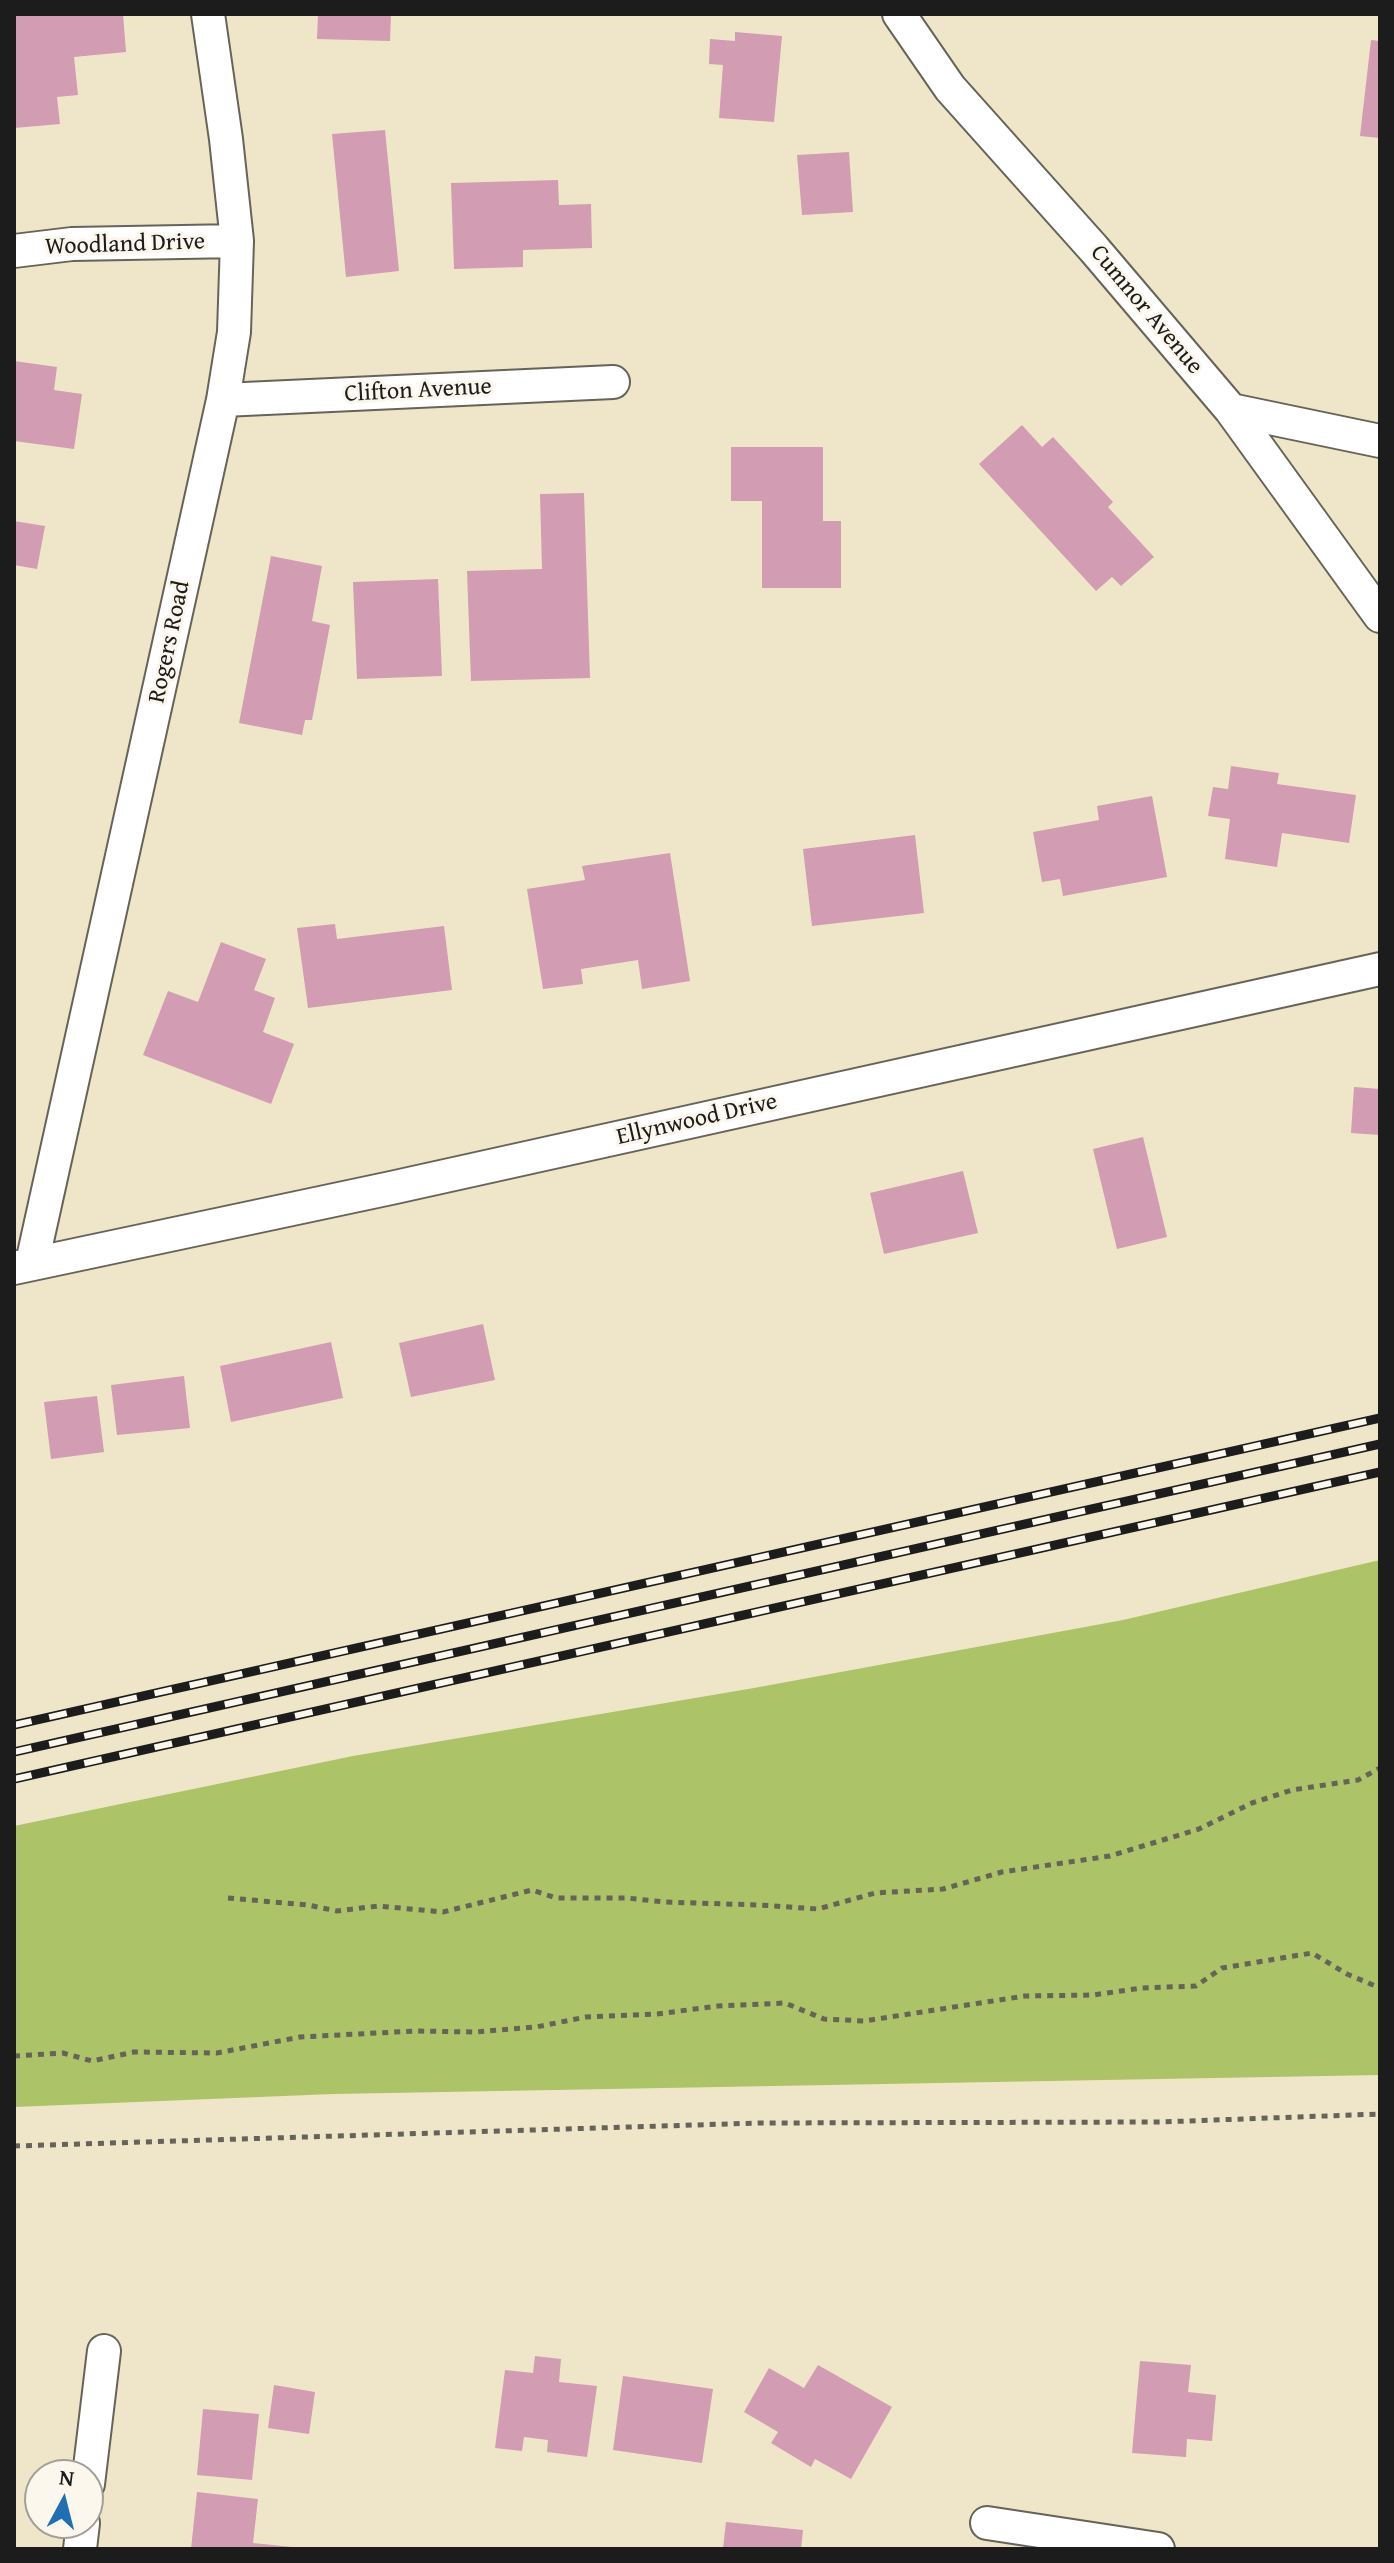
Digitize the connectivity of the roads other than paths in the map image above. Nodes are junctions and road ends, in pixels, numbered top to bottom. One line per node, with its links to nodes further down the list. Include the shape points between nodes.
1 (208, 14): 3 (street, Rogers Road)
2 (899, 14): 7 (street, Cumnor Avenue, via 950,88)
3 (237, 241): 4 (street, Woodland Drive, via 72,244); 6 (street, Rogers Road, via 234,332)
4 (14, 251)
5 (613, 382): 6 (street, Clifton Avenue)
6 (223, 400): 11 (street, Rogers Road)
7 (1231, 410): 8 (street); 9 (street, Cumnor Avenue)
8 (1380, 441)
9 (1380, 616)
10 (1380, 969): 11 (street, Ellynwood Drive)
11 (23, 1265)
12 (104, 2351): 13 (street)
13 (91, 2459)
14 (987, 2523): 15 (street)
15 (1158, 2549)

